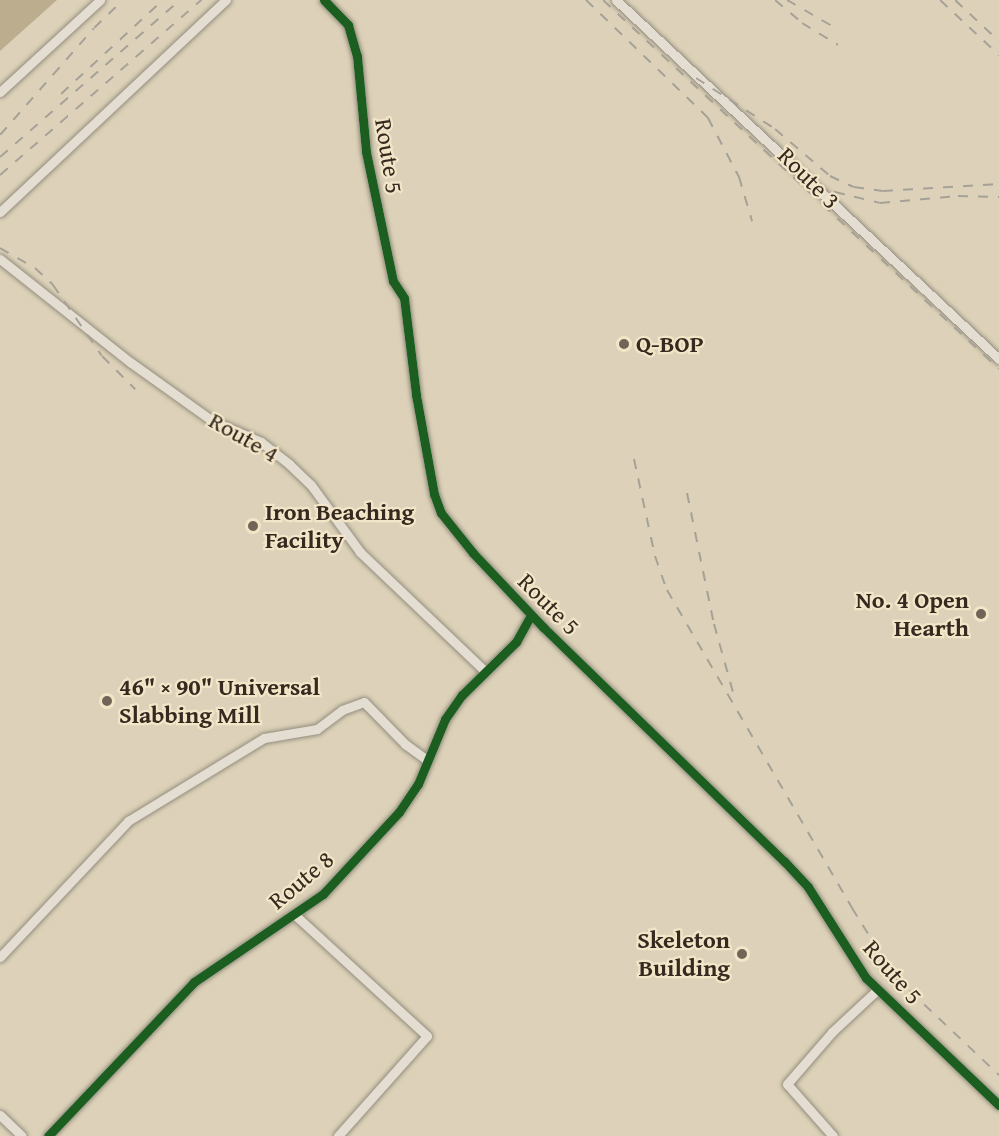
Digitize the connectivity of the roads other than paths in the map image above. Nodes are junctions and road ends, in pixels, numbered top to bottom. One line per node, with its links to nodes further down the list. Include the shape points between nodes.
1 (100, 0): 5 (street)
2 (226, 0): 6 (street)
3 (324, 0): 9 (street, Route 5, via 348,25 357,56 366,152 393,281 404,298 434,494 455,533)
4 (616, 0): 8 (street, Route 3)
5 (0, 92)
6 (0, 212)
7 (0, 259): 10 (street, Route 4, via 139,369 211,420 261,442 289,464 311,485 360,552)
8 (999, 359)
9 (531, 615): 10 (street, Route 8, via 516,642); 14 (street, Route 5, via 808,887)
10 (485, 671): 11 (street, Route 8, via 445,719)
11 (427, 760): 12 (street, Route 8, via 418,784 399,812 323,894); 13 (street, via 405,744 364,702 342,710 317,729 264,738 128,821)
12 (295, 915): 18 (street, Route 8, via 194,982); 19 (street, Route 8, via 428,1036)
13 (0, 957)
14 (877, 990): 15 (street, Route 5); 20 (street, via 832,1032 787,1084)
15 (999, 1105)
16 (0, 1115): 17 (street)
17 (22, 1136)
18 (48, 1136)
19 (338, 1136)
20 (833, 1136)

